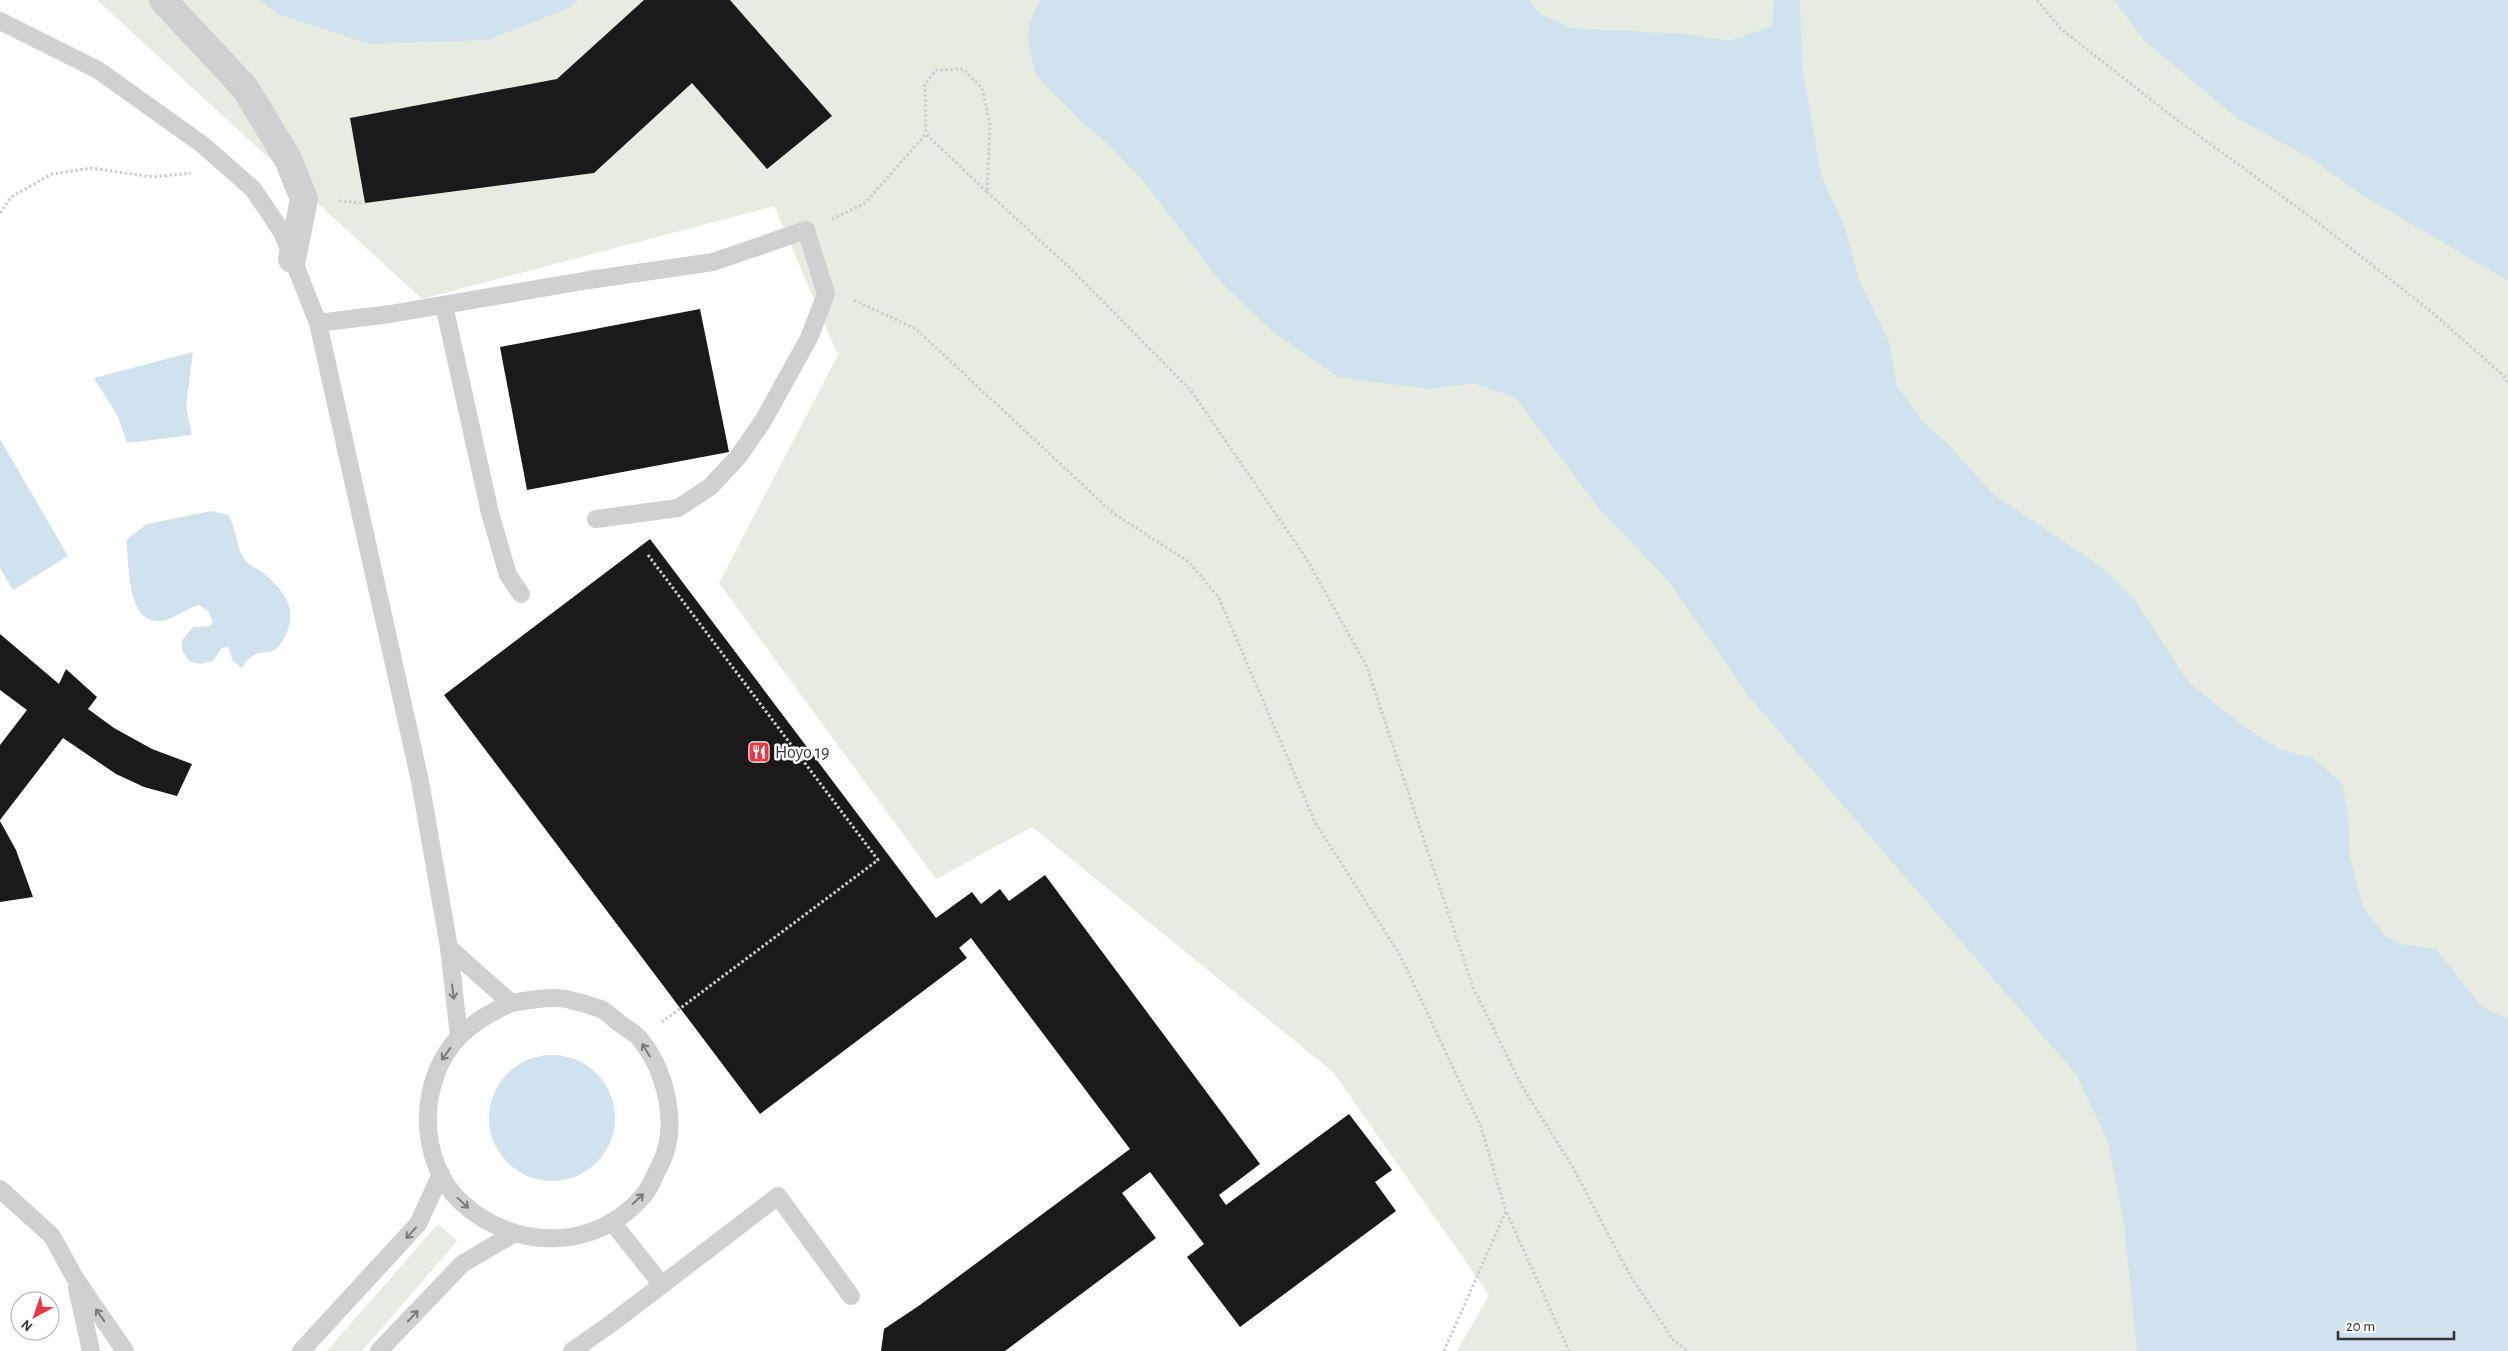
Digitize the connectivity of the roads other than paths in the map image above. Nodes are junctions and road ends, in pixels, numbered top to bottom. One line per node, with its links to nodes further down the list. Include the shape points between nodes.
1 (163, 0): 3 (street, via 245,88 288,158 304,199)
2 (0, 21): 3 (lane, via 98,70 202,145 253,189 282,232)
3 (292, 259): 5 (lane)
4 (444, 305): 5 (lane); 6 (lane, via 713,262 806,230 826,294 804,346 763,421 738,457 710,487 678,508); 7 (lane, via 490,513 508,575)
5 (318, 323): 8 (lane, via 420,781)
6 (596, 520)
7 (521, 594)
8 (449, 948): 9 (lane); 10 (lane, one-way to 10)
9 (511, 1003): 10 (lane, via 483,1016); 13 (lane, one-way to 9, via 644,1194 664,1158 670,1116 661,1075 640,1039 602,1010 557,997)
10 (459, 1036): 11 (lane, one-way to 11, via 442,1060 431,1088 427,1117 431,1146)
11 (441, 1174): 14 (lane, one-way to 14, via 459,1201 484,1221); 20 (lane, one-way to 20, via 418,1224)
12 (0, 1189): 15 (lane, via 52,1236)
13 (612, 1222): 14 (lane, via 581,1236 547,1240); 16 (lane)
14 (513, 1234): 21 (lane, one-way to 14, via 462,1264)
15 (75, 1278): 18 (lane); 19 (lane, one-way to 15)
16 (662, 1285): 17 (lane, via 778,1196); 22 (lane)
17 (851, 1296)
18 (91, 1351)
19 (125, 1351)
20 (301, 1351)
21 (379, 1351)
22 (572, 1351)

